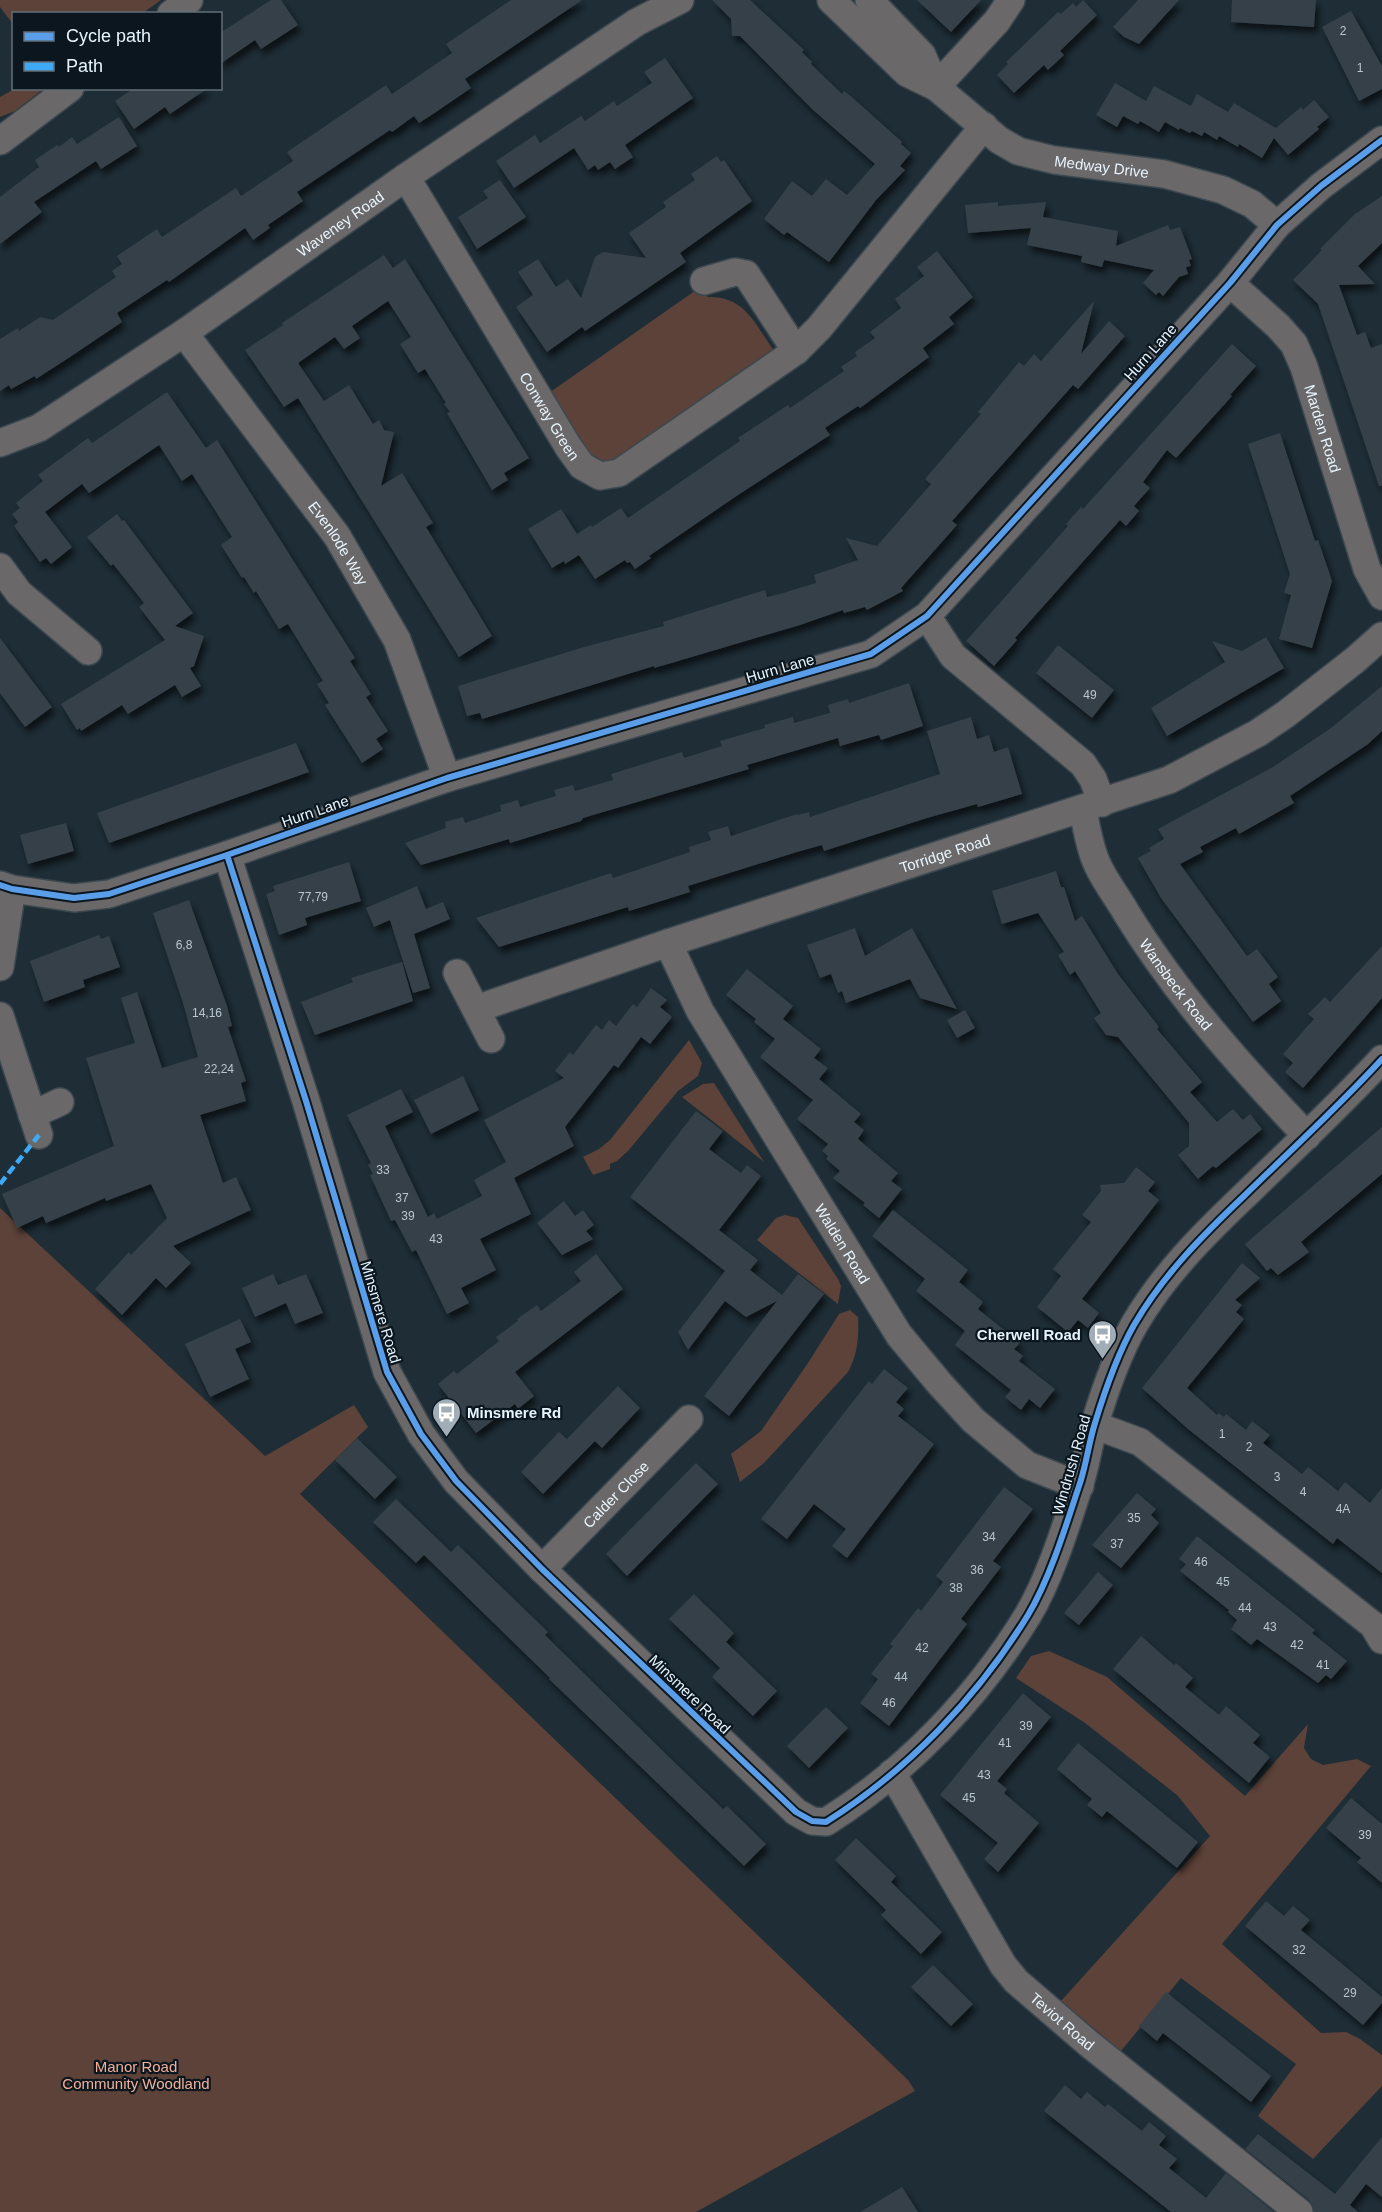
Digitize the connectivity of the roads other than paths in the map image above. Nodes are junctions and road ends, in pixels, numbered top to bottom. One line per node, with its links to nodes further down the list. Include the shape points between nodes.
1 (189, 0): 6 (street)
2 (680, 0): 12 (street, Waveney Road, via 637,22)
3 (831, 0): 7 (street, Medway Drive, via 907,73)
4 (869, 0): 7 (street, Medway Drive, via 922,55)
5 (1011, 0): 7 (street, via 997,21)
6 (174, 12)
7 (936, 87): 9 (street, Medway Drive)
8 (67, 90): 11 (street)
9 (984, 126): 13 (street, Medway Drive, via 1018,151 1054,160 1164,174 1223,190 1252,204); 17 (street, Conway Green)
10 (1382, 140): 13 (street, Hurn Lane)
11 (0, 141)
12 (406, 177): 16 (street, Waveney Road); 17 (street, Conway Green, via 569,448 582,466 600,476 619,473)
13 (1277, 225): 15 (street, Hurn Lane)
14 (704, 281): 17 (street, via 735,272 746,274)
15 (1230, 283): 20 (street, Marden Road, via 1294,344 1367,569); 21 (street, Hurn Lane)
16 (184, 333): 18 (street, Waveney Road, via 39,428); 24 (street, Evenlode Way, via 337,536 398,640)
17 (796, 351)
18 (0, 443)
19 (0, 567): 23 (street, via 19,593)
20 (1382, 596)
21 (927, 616): 24 (street, Hurn Lane, via 871,654); 25 (street, via 953,656 1083,764 1093,779)
22 (1382, 636): 25 (street, Torridge Road, via 1258,733 1169,780)
23 (88, 651)
24 (447, 778): 26 (street, Hurn Lane)
25 (1093, 806): 28 (street, Torridge Road); 36 (street, Wansbeck Road, via 1091,844 1099,867 1134,925 1245,1070)
26 (227, 855): 27 (street, Hurn Lane, via 109,894 74,898); 40 (street, Minsmere Road, via 387,1372 421,1434 456,1481)
27 (6, 887): 29 (street)
28 (668, 943): 31 (street, Torridge Road); 39 (street, Walden Road, via 699,1011 899,1335 973,1420 1018,1458)
29 (0, 967)
30 (457, 972): 31 (street)
31 (476, 1009): 33 (street)
32 (0, 1016): 35 (street, via 36,1125)
33 (491, 1039)
34 (1382, 1059): 36 (street, Windrush Road)
35 (60, 1102)
36 (1307, 1136): 38 (street, Windrush Road, via 1192,1246 1163,1281 1134,1324)
37 (689, 1419): 40 (street, Calder Close)
38 (1094, 1425): 39 (street, Windrush Road); 41 (street, via 1140,1442 1373,1625)
39 (1080, 1486): 42 (street, Windrush Road, via 1057,1551 1028,1614 980,1683 930,1740)
40 (542, 1569): 43 (street, Minsmere Road)
41 (1382, 1640)
42 (892, 1773): 43 (street, Windrush Road, via 826,1822 812,1821); 44 (street, Teviot Road, via 1016,1981)
43 (796, 1812)
44 (1299, 2212)

